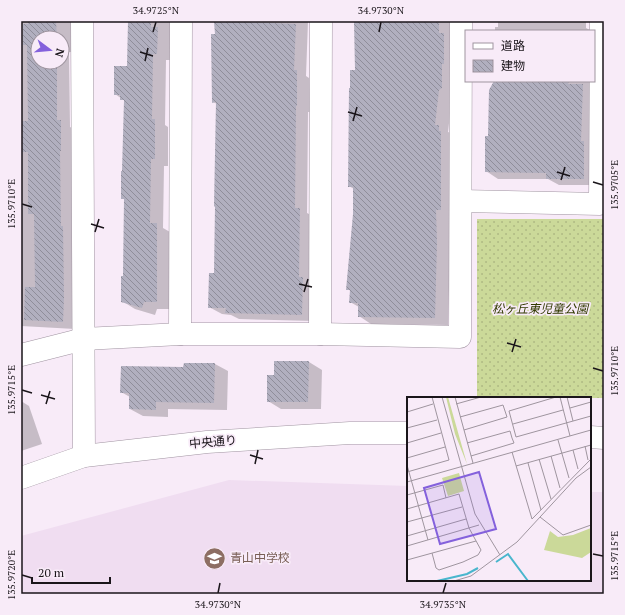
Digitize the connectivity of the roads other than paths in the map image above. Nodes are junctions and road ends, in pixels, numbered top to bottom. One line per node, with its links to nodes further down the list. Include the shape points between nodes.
1 (82, 21): 9 (street)
2 (181, 21): 7 (street)
3 (322, 21): 8 (street)
4 (461, 21): 6 (street)
5 (601, 21): 6 (street, via 600,204)
6 (461, 202): 8 (street, via 460,337)
7 (180, 334): 8 (street); 9 (street)
8 (320, 334)
9 (84, 339): 10 (street); 14 (street)
10 (21, 355)
11 (407, 433): 14 (street, 中央通り, via 350,433 207,442)
12 (591, 437): 13 (street)
13 (604, 438)
14 (84, 456): 15 (street, 中央通り)
15 (21, 478)

